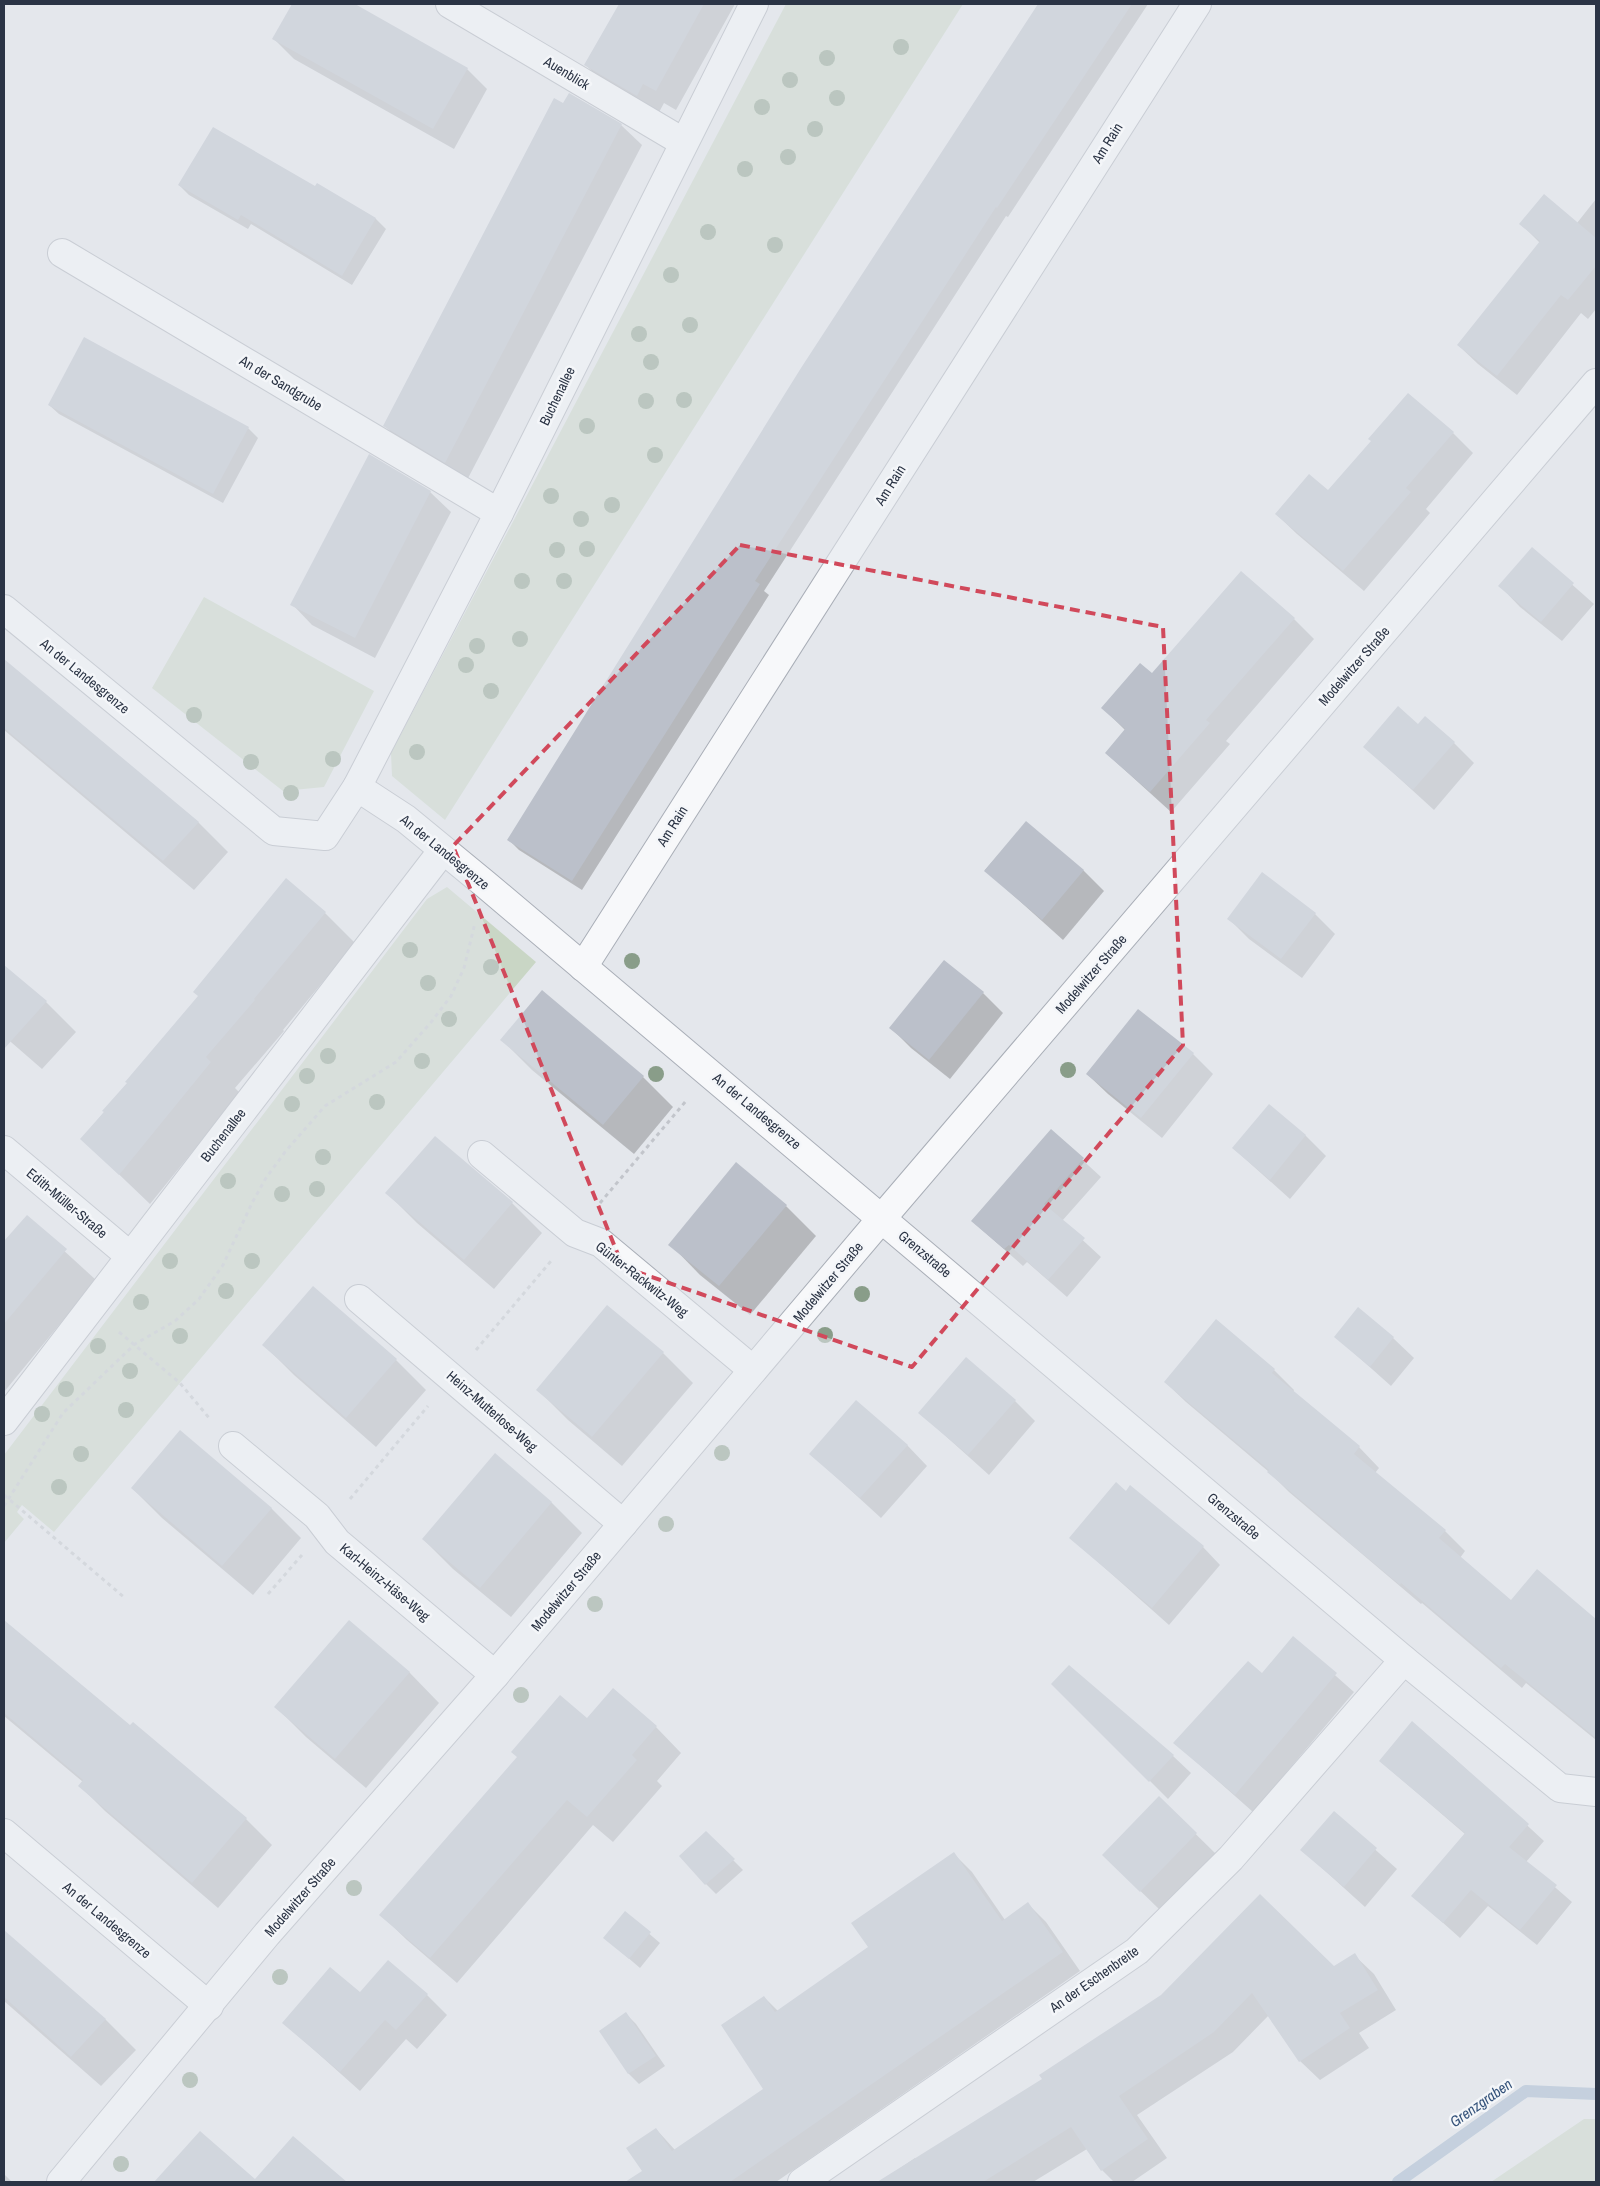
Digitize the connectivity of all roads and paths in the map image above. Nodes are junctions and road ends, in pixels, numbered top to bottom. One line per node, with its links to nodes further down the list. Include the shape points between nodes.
1 (450, 4): 4 (street, Auenblick)
2 (754, 4): 4 (street, Buchenallee)
3 (1197, 4): 12 (street, Am Rain)
4 (683, 142): 7 (street, Buchenallee)
5 (62, 253): 7 (street, An der Sandgrube)
6 (1596, 383): 16 (street, Modelwitzer Straße)
7 (499, 513): 9 (street, Buchenallee)
8 (4, 609): 9 (street, An der Landesgrenze, via 274,831 325,836)
9 (356, 787): 10 (street, An der Landesgrenze, via 406,819)
10 (443, 850): 11 (street, An der Landesgrenze); 18 (street, Buchenallee)
11 (485, 884): 12 (street, An der Landesgrenze); 21 (path, via 464,968 432,1021 396,1062 325,1106 266,1178 224,1265 199,1299 175,1321)
12 (583, 966): 13 (street, An der Landesgrenze)
13 (710, 1072): 16 (street, An der Landesgrenze); 17 (path)
14 (4, 1150): 18 (street, Edith-Müller-Straße)
15 (482, 1155): 17 (street, Günter-Rackwitz-Weg)
16 (882, 1218): 22 (street, Modelwitzer Straße); 33 (street, Grenzstraße)
17 (575, 1233): 22 (street, Günter-Rackwitz-Weg, via 601,1243); 23 (path)
18 (130, 1256): 20 (street, Buchenallee)
19 (359, 1299): 23 (street, Heinz-Mutterlose-Weg)
20 (90, 1308): 21 (path); 24 (street, Buchenallee)
21 (135, 1344): 25 (path, via 180,1383); 27 (path, via 63,1412)
22 (753, 1370): 29 (street, Modelwitzer Straße)
23 (453, 1378): 29 (street, Heinz-Mutterlose-Weg); 30 (path)
24 (4, 1421)
25 (233, 1446): 30 (street, Karl-Heinz-Häse-Weg)
26 (4, 1495): 27 (path)
27 (9, 1499): 28 (path); 32 (path)
28 (4, 1506)
29 (624, 1524): 34 (street, Modelwitzer Straße)
30 (327, 1526): 31 (path); 34 (street, Karl-Heinz-Häse-Weg, via 337,1542)
31 (268, 1594)
32 (125, 1598)
33 (1404, 1660): 35 (street, Grenzstraße, via 1560,1788); 39 (street, An der Eschenbreite, via 1231,1858 1137,1951)
34 (495, 1675): 37 (street, Modelwitzer Straße, via 267,1934)
35 (1596, 1792)
36 (4, 1833): 37 (street, An der Landesgrenze)
37 (209, 2006): 38 (street, Modelwitzer Straße)
38 (61, 2182)
39 (802, 2182)

